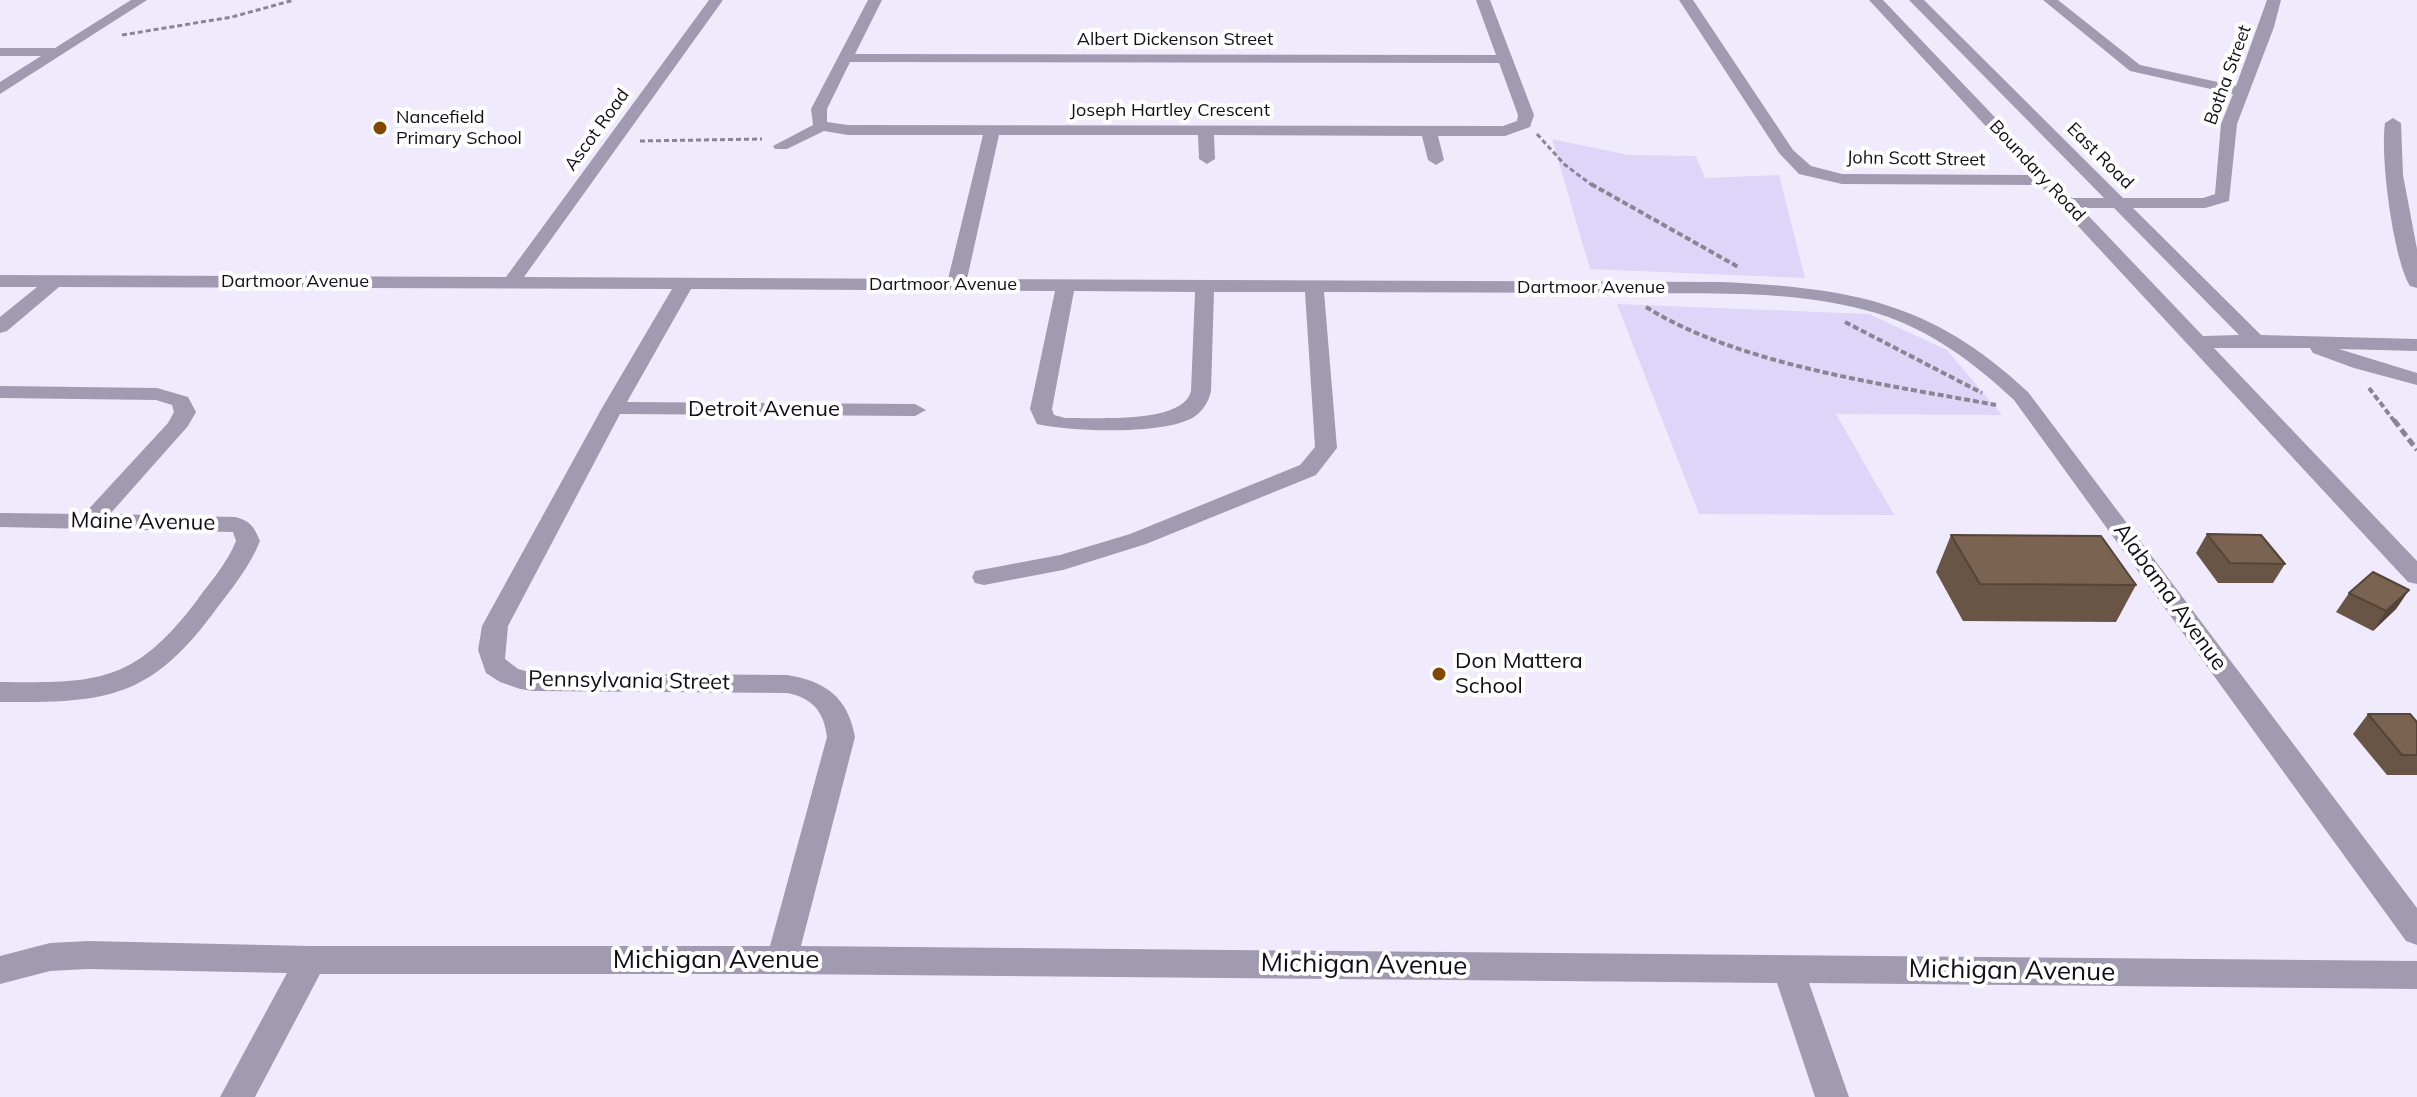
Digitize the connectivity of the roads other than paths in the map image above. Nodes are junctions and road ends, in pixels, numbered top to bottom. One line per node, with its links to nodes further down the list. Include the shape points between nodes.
1 (140, 0): 11 (street)
2 (716, 0): 30 (street, Ascot Road)
3 (875, 0): 12 (street)
4 (1483, 0): 13 (street, Joseph Hartley Crescent)
5 (1686, 0): 24 (street, John Scott Street, via 1787,153 1805,170 1842,179)
6 (1876, 0): 24 (street, Boundary Road)
7 (1916, 0): 26 (street, East Road)
8 (2050, 0): 15 (street, via 2135,68)
9 (2274, 0): 15 (street, Botha Street)
10 (0, 52): 11 (street)
11 (58, 52): 14 (street)
12 (846, 58): 13 (street, Albert Dickenson Street); 17 (street, via 819,109)
13 (1504, 59): 20 (street, Joseph Hartley Crescent, via 1526,115 1524,124 1493,132)
14 (0, 89)
15 (2240, 91): 26 (street, Botha Street, via 2226,142 2223,197 2205,203)
16 (2393, 123): 29 (street, via 2391,144)
17 (822, 126): 18 (street, Joseph Hartley Crescent); 21 (street)
18 (992, 130): 19 (street, Joseph Hartley Crescent); 32 (street)
19 (1206, 131): 20 (street, Joseph Hartley Crescent); 22 (street)
20 (1429, 132): 23 (street)
21 (781, 146)
22 (1207, 159)
23 (1436, 160)
24 (2044, 180): 25 (street, Boundary Road)
25 (2066, 203): 26 (street, Botha Street); 39 (street, Boundary Road)
26 (2118, 203): 38 (street, East Road)
27 (0, 281): 28 (street, Dartmoor Avenue)
28 (55, 281): 30 (street, Dartmoor Avenue); 37 (street)
29 (2417, 282)
30 (511, 283): 31 (street, Dartmoor Avenue)
31 (685, 284): 32 (street, Dartmoor Avenue); 44 (street, Pennsylvania Street)
32 (956, 285): 33 (street, Dartmoor Avenue)
33 (1066, 286): 34 (street, Dartmoor Avenue); 34 (street, via 1041,409 1045,419 1076,425 1169,419 1193,407 1201,391)
34 (1205, 286): 35 (street, Dartmoor Avenue)
35 (1314, 287): 36 (street, Dartmoor Avenue, via 1801,291); 49 (street, via 1326,448 1308,470 1138,539 1063,562)
36 (1883, 307): 51 (street, Alabama Avenue, via 1954,339 2021,396)
37 (0, 327)
38 (2256, 341): 39 (street); 40 (street)
39 (2198, 342): 48 (street, Boundary Road)
40 (2303, 342): 41 (street); 42 (street)
41 (2417, 345)
42 (2417, 379)
43 (0, 392): 47 (street, via 157,394 181,401 185,412 177,426)
44 (613, 408): 45 (street, Detroit Avenue); 53 (street, Pennsylvania Street, via 495,626 489,655 503,673 533,682 787,684 823,695 839,719 841,737)
45 (915, 410)
46 (0, 520): 47 (street, Maine Avenue)
47 (92, 520): 50 (street, Maine Avenue, via 235,524 248,541 171,647 142,673 87,690)
48 (2417, 576)
49 (984, 577)
50 (0, 692)
51 (2417, 932)
52 (311, 960): 53 (street, Michigan Avenue); 55 (street, Michigan Avenue, via 50,957); 57 (street)
53 (782, 960): 54 (street, Michigan Avenue)
54 (1788, 969): 56 (street, Michigan Avenue); 58 (street)
55 (0, 970)
56 (2417, 975)
57 (237, 1097)
58 (1832, 1097)

